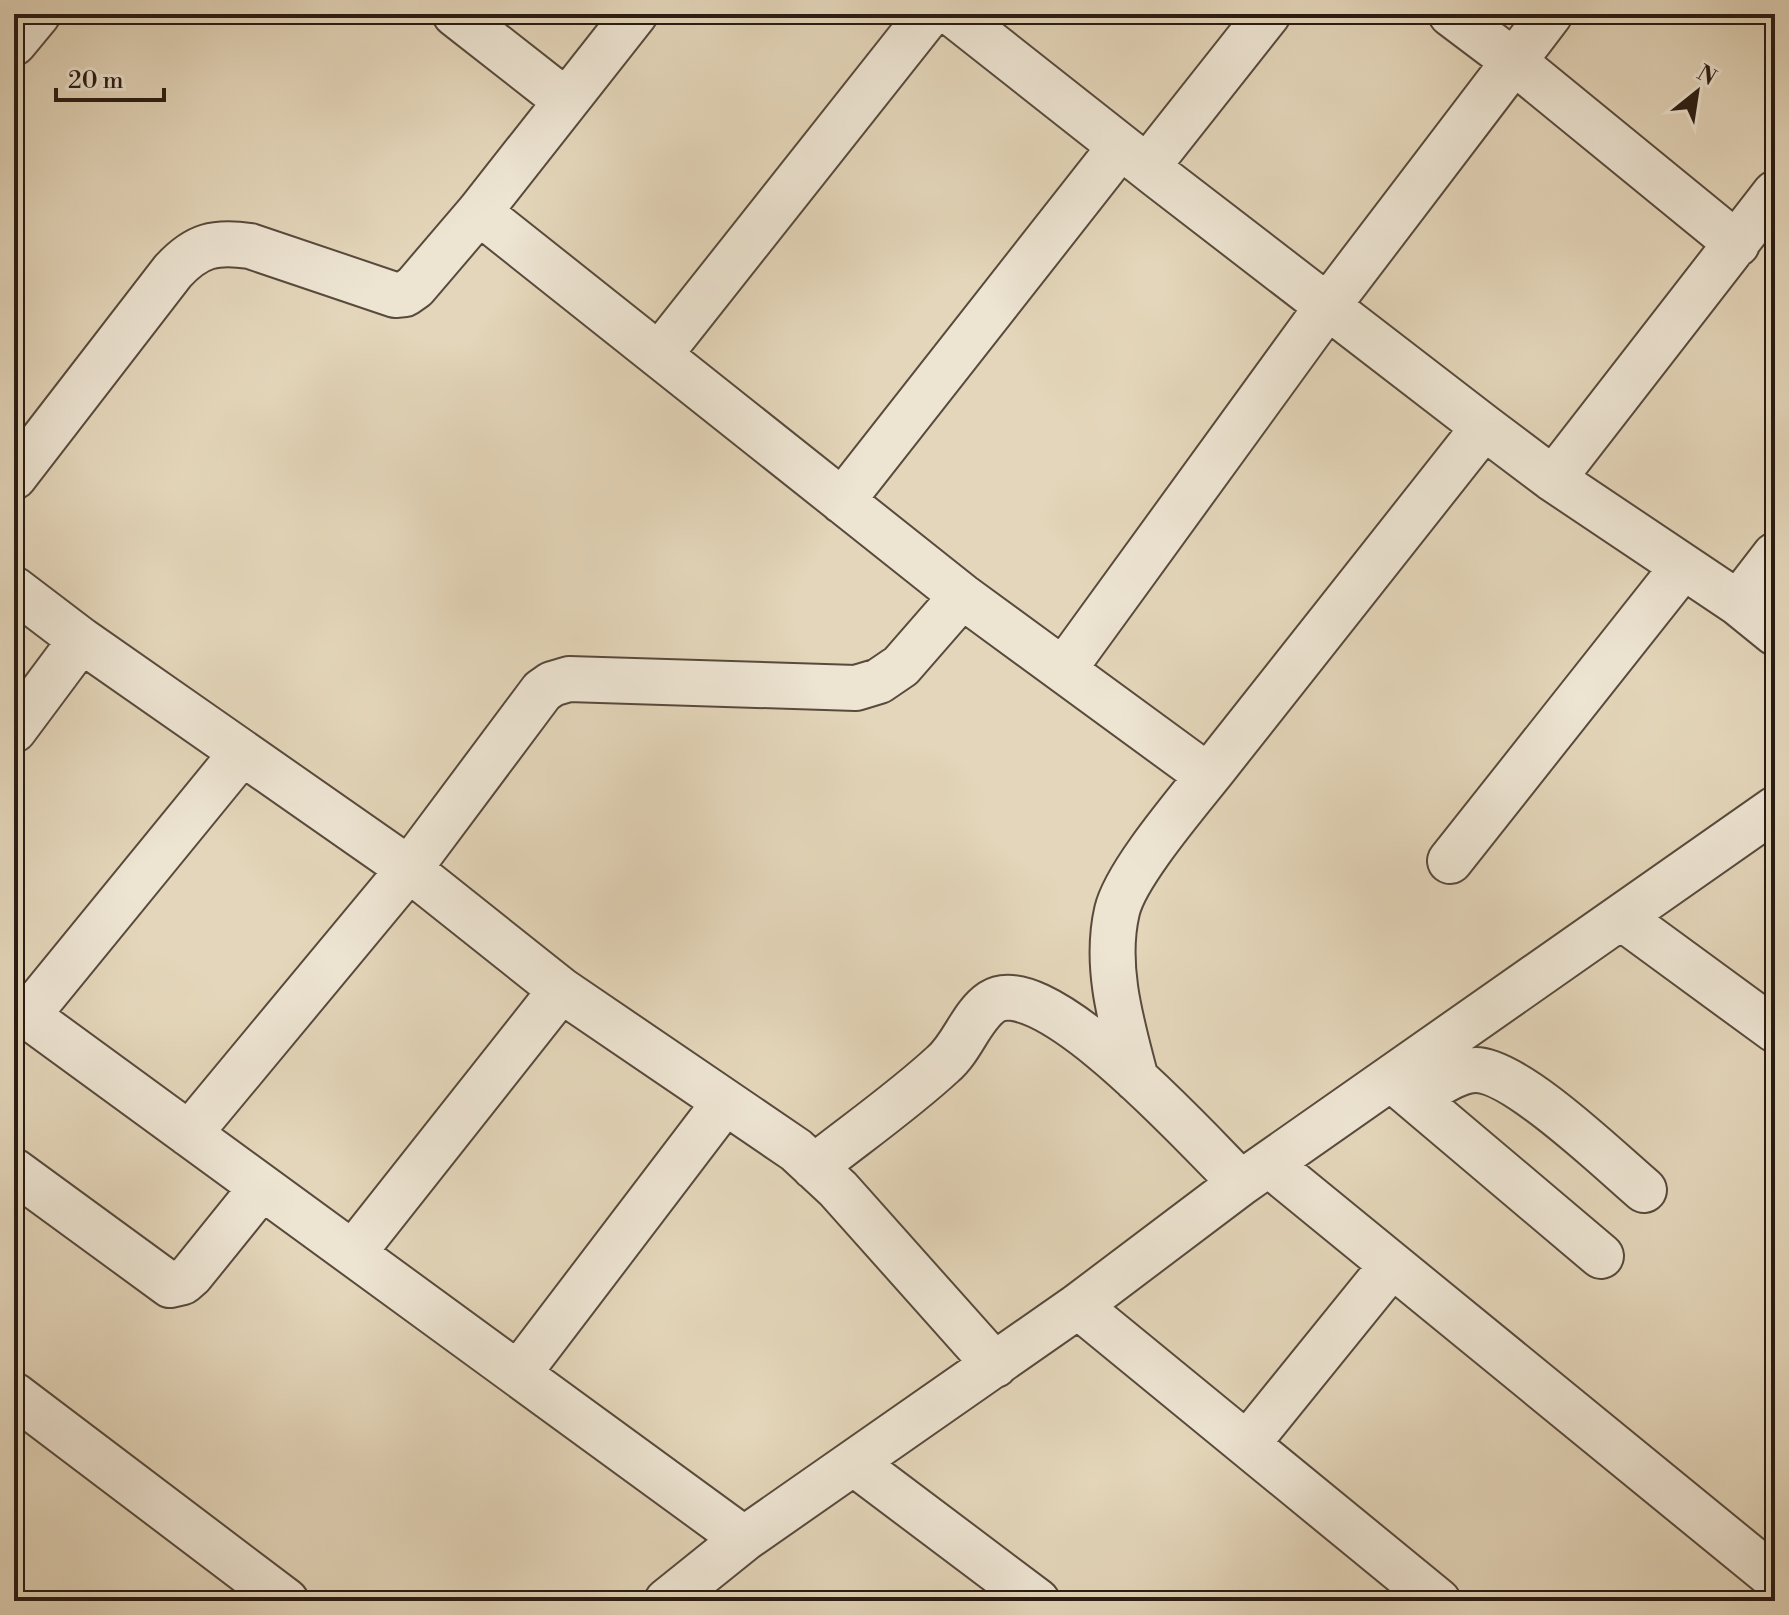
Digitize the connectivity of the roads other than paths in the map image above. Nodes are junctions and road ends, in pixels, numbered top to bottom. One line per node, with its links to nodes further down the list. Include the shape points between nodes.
1 (38, 14): 9 (street)
2 (455, 14): 11 (street)
3 (635, 14): 11 (street)
4 (929, 14): 17 (street)
5 (1268, 14): 12 (street)
6 (1451, 14): 10 (street)
7 (1550, 14): 10 (street)
8 (969, 19): 12 (street)
9 (14, 43)
10 (1512, 60): 15 (street); 16 (street)
11 (566, 101): 14 (street)
12 (1134, 157): 16 (street); 21 (street)
13 (1775, 193): 15 (street)
14 (479, 212): 17 (street); 19 (street, via 405,294 250,246 230,243 197,250 173,271)
15 (1737, 244): 20 (street)
16 (1327, 307): 18 (street); 29 (street)
17 (659, 355): 21 (street)
18 (1484, 427): 20 (street); 32 (street)
19 (14, 477)
20 (1553, 479): 23 (street)
21 (842, 501): 25 (street)
22 (1775, 555): 26 (street)
23 (1682, 568): 26 (street); 34 (street)
24 (14, 589): 28 (street)
25 (962, 596): 29 (street); 35 (street, via 901,666 856,688 569,679 552,684)
26 (1738, 603): 27 (street)
27 (1775, 633)
28 (81, 640): 30 (street); 31 (street)
29 (1064, 669): 32 (street)
30 (14, 730)
31 (241, 754): 35 (street); 38 (street)
32 (1208, 776): 40 (street, via 1129,884 1118,908 1114,976)
33 (1775, 809): 36 (street)
34 (1450, 861)
35 (409, 869): 37 (street); 43 (street)
36 (1622, 918): 39 (street); 41 (street)
37 (561, 990): 42 (street); 49 (street)
38 (20, 1011): 43 (street)
39 (1775, 1030)
40 (1136, 1079): 44 (street, via 1072,1025 1029,1002 1003,998 980,1013 945,1063); 46 (street)
41 (1404, 1089): 46 (street); 48 (street, via 1474,1069 1494,1072 1538,1101); 50 (street)
42 (725, 1102): 44 (street); 54 (street)
43 (189, 1134): 47 (street)
44 (814, 1167): 53 (street)
45 (14, 1171): 47 (street, via 170,1285 191,1275)
46 (1255, 1174): 51 (street); 52 (street)
47 (262, 1187): 49 (street)
48 (1644, 1190)
49 (353, 1253): 54 (street)
50 (1601, 1256)
51 (1392, 1265): 56 (street); 59 (street)
52 (1078, 1306): 53 (street); 56 (street)
53 (995, 1365): 57 (street)
54 (518, 1374): 58 (street)
55 (14, 1395): 61 (street)
56 (1247, 1444): 63 (street)
57 (855, 1464): 58 (street); 62 (street)
58 (744, 1539): 60 (street)
59 (1775, 1578)
60 (686, 1597)
61 (286, 1601)
62 (1037, 1601)
63 (1438, 1601)

